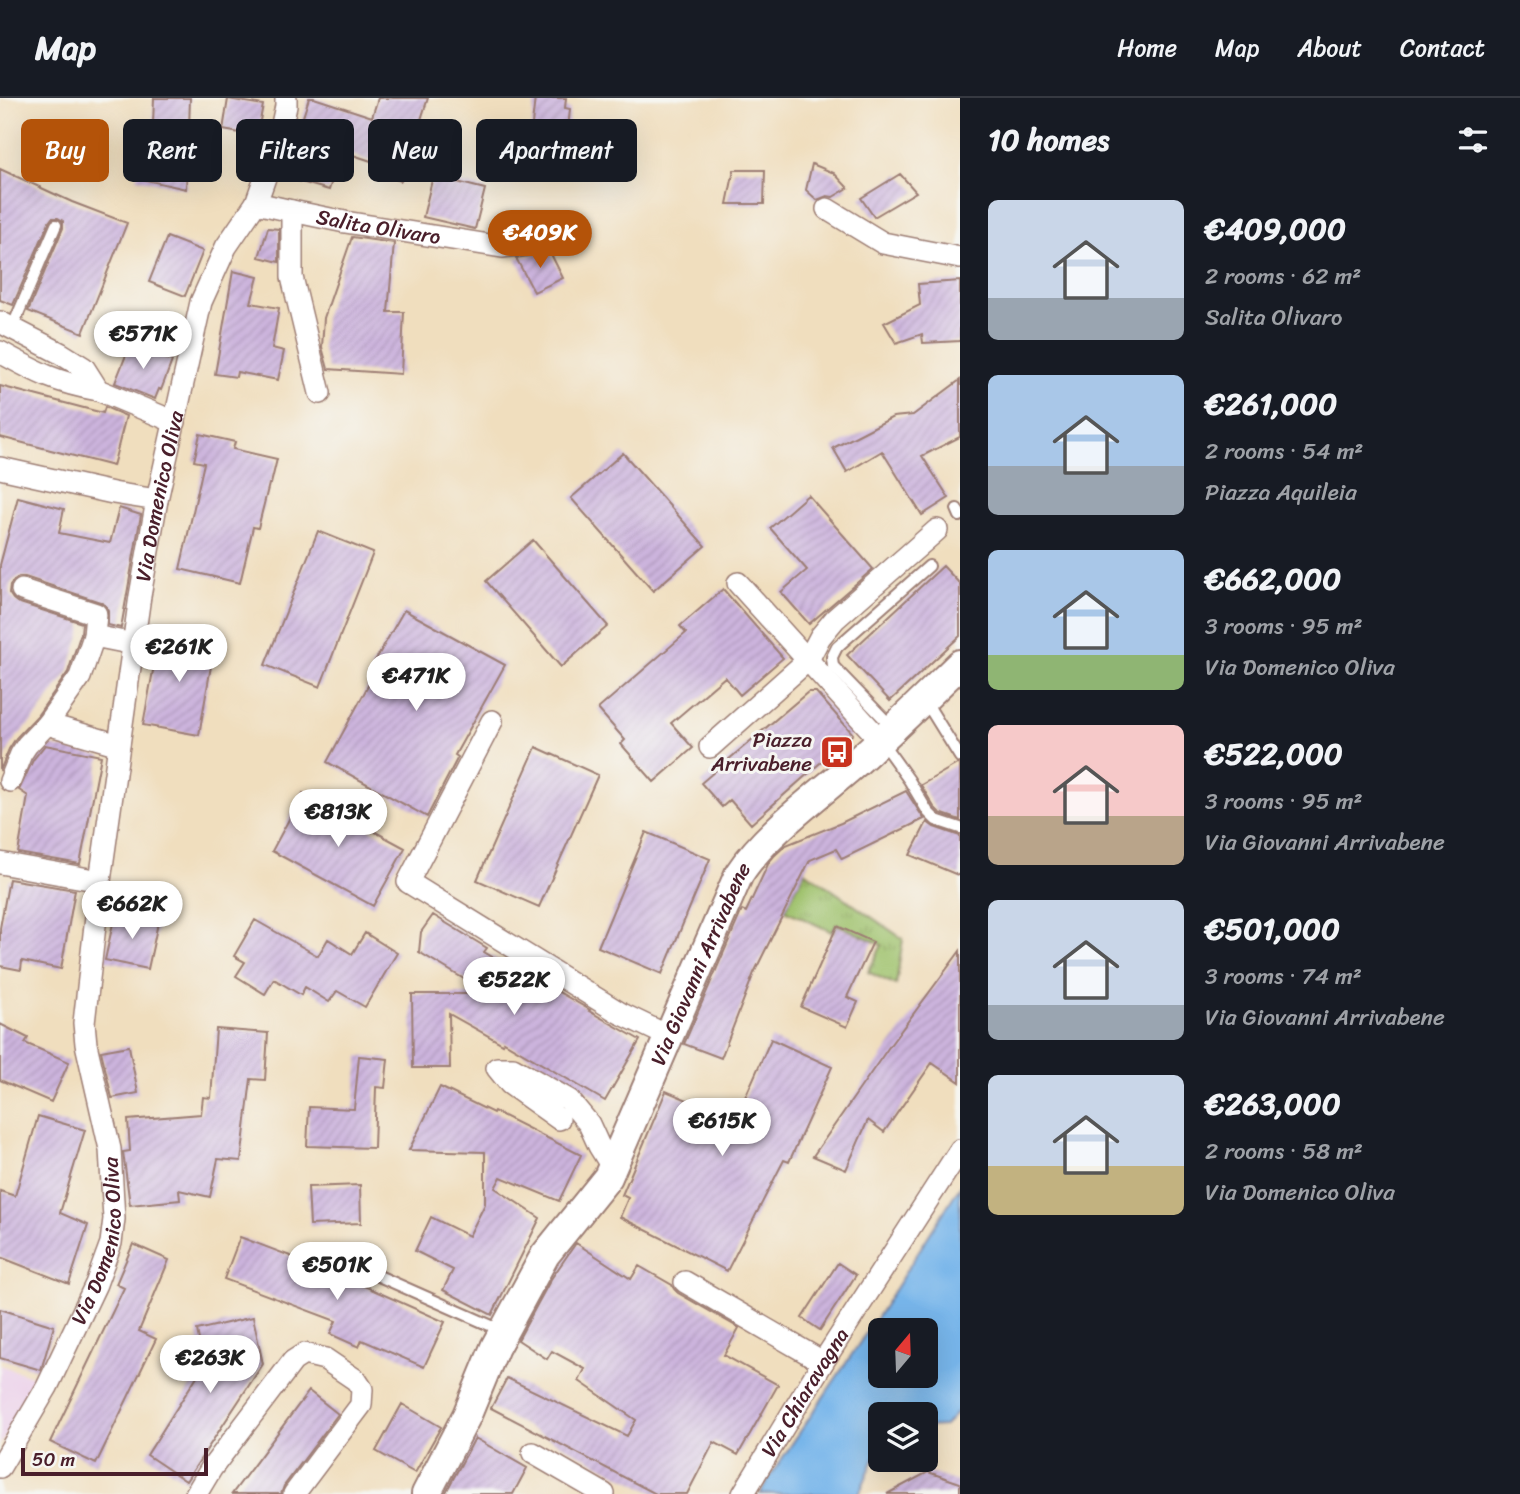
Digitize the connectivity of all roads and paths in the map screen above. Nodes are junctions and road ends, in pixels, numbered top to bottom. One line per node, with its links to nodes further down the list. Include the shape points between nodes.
1 (286, 98): 2 (street, Via Domenico Oliva, via 279,138)
2 (256, 203): 4 (street, Salita Olivaro); 12 (street, Via Domenico Oliva, via 226,247 201,302)
3 (827, 209): 7 (street, via 883,243)
4 (292, 211): 6 (street, Salita Olivaro, via 502,247 524,244); 11 (street, Salita Olivaro, via 292,277)
5 (56, 225): 8 (lane)
6 (544, 234)
7 (960, 258)
8 (6, 325): 10 (street, via 84,368)
9 (0, 352): 10 (street, via 61,382)
10 (98, 390): 12 (street)
11 (320, 393)
12 (175, 422): 14 (street, Via Domenico Oliva)
13 (0, 468): 14 (street)
14 (157, 500): 20 (street, Via Domenico Oliva)
15 (936, 530): 21 (street, via 835,619)
16 (929, 566): 26 (lane, via 836,647 832,657 833,666)
17 (738, 583): 21 (street)
18 (22, 590): 19 (street, via 96,614)
19 (94, 636): 20 (street); 25 (street, via 80,677)
20 (134, 644): 27 (street, Via Domenico Oliva)
21 (808, 660): 26 (street); 28 (street)
22 (959, 668): 23 (street, Via Giovanni Arrivabene)
23 (925, 699): 26 (street, Via Giovanni Arrivabene); 29 (lane)
24 (492, 721): 34 (street, via 408,882 620,1013)
25 (47, 724): 27 (street); 30 (street, via 20,754)
26 (887, 735): 31 (lane, via 928,812 936,820); 34 (street, Via Giovanni Arrivabene, via 749,858)
27 (119, 745): 33 (street, Via Domenico Oliva)
28 (710, 747)
29 (960, 757)
30 (10, 781)
31 (960, 828)
32 (0, 863): 33 (street)
33 (100, 881): 43 (street, Via Domenico Oliva, via 84,1023 110,1149 111,1243 47,1387)
34 (668, 1036): 37 (street, Via Giovanni Arrivabene)
35 (559, 1119): 37 (street, via 510,1084 497,1068 513,1068 569,1100 589,1124)
36 (960, 1150): 41 (street, Via Chiaravagna)
37 (612, 1167): 40 (street, Via Giovanni Arrivabene, via 545,1255)
38 (365, 1270): 40 (lane)
39 (685, 1282): 41 (street)
40 (503, 1331): 46 (street, Via Giovanni Arrivabene)
41 (823, 1362): 48 (street, Via Chiaravagna)
42 (533, 1453): 47 (street)
43 (0, 1467)
44 (197, 1494): 45 (street, via 293,1361 304,1354 325,1359 356,1380 362,1389 361,1405)
45 (294, 1494)
46 (426, 1494)
47 (604, 1494)
48 (743, 1494)

